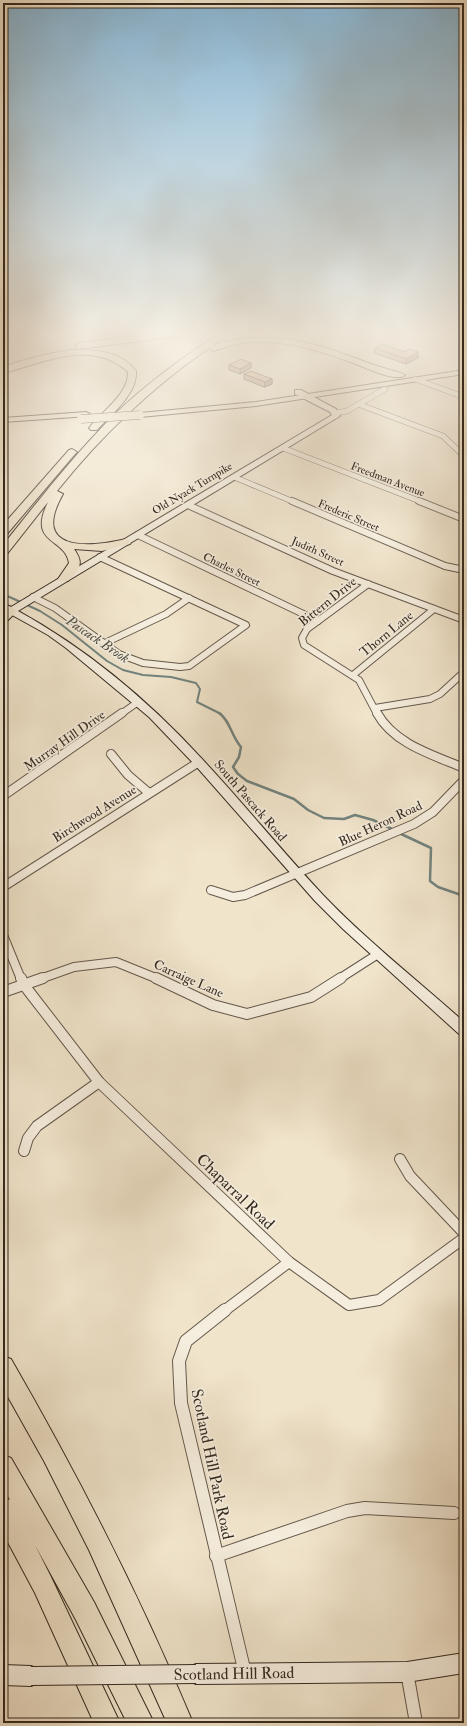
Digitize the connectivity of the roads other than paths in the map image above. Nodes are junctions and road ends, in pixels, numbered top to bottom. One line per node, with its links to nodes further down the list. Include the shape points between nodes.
1 (335, 413): 12 (street, Old Nyack Turnpike, via 331,421)
2 (106, 414): 10 (highway)
3 (110, 414): 10 (highway)
4 (122, 414): 11 (highway)
5 (135, 414): 7 (main road, bridge)
6 (383, 414): 13 (street, via 443,436)
7 (83, 417): 8 (main road); 9 (main road)
8 (3, 420)
9 (3, 425)
10 (92, 430): 17 (highway)
11 (89, 448): 19 (highway, via 53,503 47,524); 21 (highway)
12 (283, 448): 14 (street, Old Nyack Turnpike); 16 (street, Freedman Avenue)
13 (464, 456)
14 (234, 477): 15 (street, Old Nyack Turnpike); 24 (street, Frederic Street)
15 (188, 505): 18 (street, Old Nyack Turnpike); 27 (street, Judith Street, via 333,571)
16 (464, 519)
17 (3, 532)
18 (138, 535): 20 (street, Old Nyack Turnpike); 31 (street, Charles Street)
19 (53, 537): 20 (highway, via 67,544 85,548 106,547); 26 (highway, via 74,557 72,569)
20 (126, 542): 22 (street, Old Nyack Turnpike)
21 (3, 552)
22 (100, 557): 26 (street, Old Nyack Turnpike); 28 (street)
23 (464, 566): 24 (street)
24 (456, 569): 25 (street, Frederic Street)
25 (464, 570)
26 (64, 579): 29 (street, Old Nyack Turnpike)
27 (368, 584): 30 (street, Judith Street); 31 (street, Bittern Drive)
28 (189, 598): 33 (street, via 166,614); 33 (street, via 246,625 192,664 184,666 130,660)
29 (16, 606): 33 (street, via 55,608); 36 (street, South Pascack Road)
30 (434, 609): 32 (street, Judith Street); 35 (street, Thorn Lane)
31 (318, 620): 35 (street, Bittern Drive, via 303,634 304,645)
32 (464, 620)
33 (105, 643)
34 (464, 672): 37 (street, via 440,694 430,699)
35 (353, 675): 37 (street, Bittern Drive, via 364,686)
36 (138, 702): 39 (street, South Pascack Road); 43 (street, Murray Hill Drive)
37 (375, 708): 40 (street, Bittern Drive, via 386,727 393,733)
38 (111, 754): 42 (street, via 127,777)
39 (199, 762): 42 (street, Birchwood Avenue); 44 (street, South Pascack Road)
40 (464, 768)
41 (464, 780): 44 (street, Blue Heron Road, via 424,819)
42 (149, 793): 45 (street, Birchwood Avenue)
43 (3, 796)
44 (297, 874): 46 (street, Blue Heron Road, via 245,895 233,897); 48 (street, South Pascack Road)
45 (3, 887)
46 (211, 890)
47 (3, 935): 49 (street, Chaparral Road)
48 (378, 954): 49 (street, Carraige Lane, via 311,997 247,1014 213,1005 146,973 116,962 74,967); 51 (street, South Pascack Road)
49 (24, 985): 50 (street, Carraige Lane); 52 (street, Chaparral Road)
50 (3, 992)
51 (464, 1030)
52 (100, 1082): 53 (street, via 37,1126 28,1138); 57 (street, Chaparral Road)
53 (24, 1151)
54 (400, 1159): 55 (street, via 410,1176)
55 (464, 1233)
56 (464, 1238): 57 (street, Chaparral Road, via 379,1300 362,1304 349,1305)
57 (289, 1262): 62 (street, Scotland Hill Park Road, via 199,1329 186,1341 179,1361 181,1403)
58 (3, 1367): 69 (highway, via 89,1525)
59 (3, 1466): 68 (highway, via 78,1598)
60 (3, 1509): 67 (highway, via 50,1599)
61 (454, 1513): 62 (street, via 365,1508 347,1511)
62 (216, 1556): 65 (street, Scotland Hill Park Road)
63 (464, 1663): 64 (street, Scotland Hill Road)
64 (407, 1672): 65 (street, Scotland Hill Road); 70 (street)
65 (245, 1673): 66 (street, Scotland Hill Road, bridge)
66 (3, 1676)
67 (107, 1723)
68 (140, 1723)
69 (180, 1723)
70 (416, 1723)

